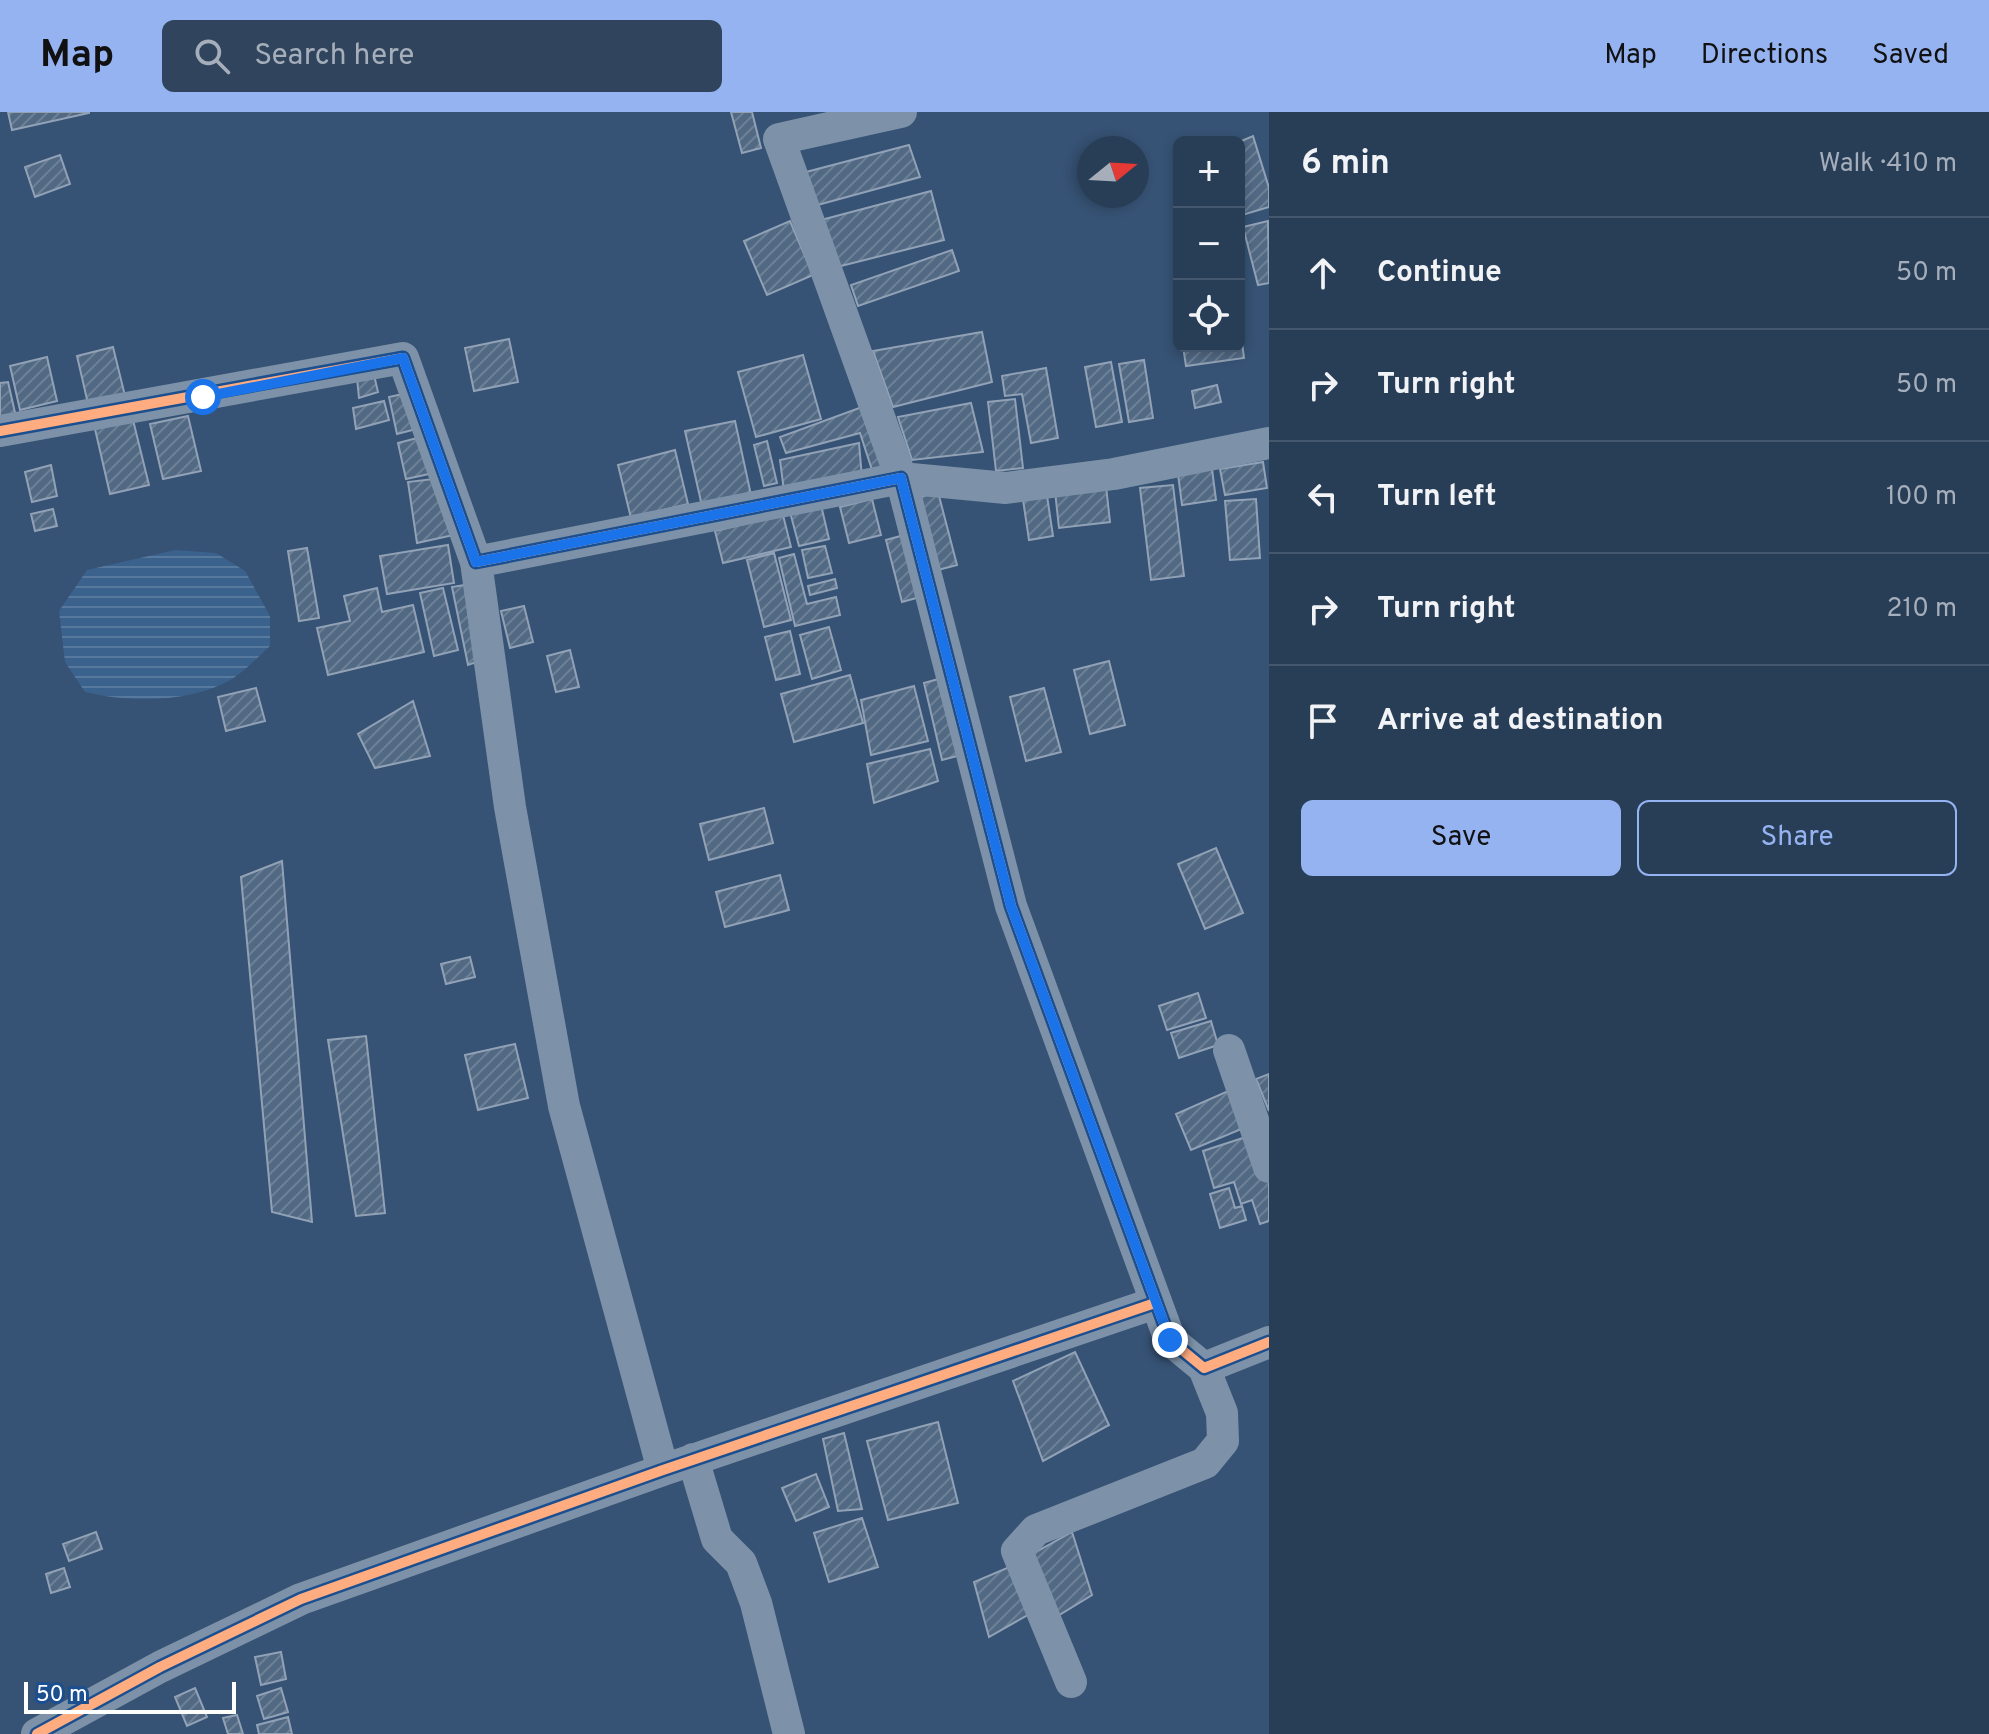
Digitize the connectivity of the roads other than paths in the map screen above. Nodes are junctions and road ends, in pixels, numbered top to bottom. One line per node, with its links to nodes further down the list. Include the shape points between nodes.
1 (901, 112): 4 (street, via 779,139)
2 (0, 431): 5 (street, via 403,358)
3 (1269, 443): 4 (street, via 1114,474 1006,488)
4 (901, 478): 5 (street); 8 (street, via 1011,906)
5 (476, 562): 12 (street, via 510,807 564,1106)
6 (1229, 1050): 7 (street)
7 (1269, 1167)
8 (1155, 1303): 10 (street, via 1170,1340); 11 (street)
9 (1269, 1342): 10 (street)
10 (1204, 1368): 13 (street, via 1222,1413 1223,1441 1205,1463 1036,1530 1017,1551)
11 (693, 1459): 12 (street); 15 (street, via 717,1539 741,1563 756,1603)
12 (663, 1470): 14 (street, via 301,1599)
13 (1071, 1682)
14 (37, 1734)
15 (789, 1734)

